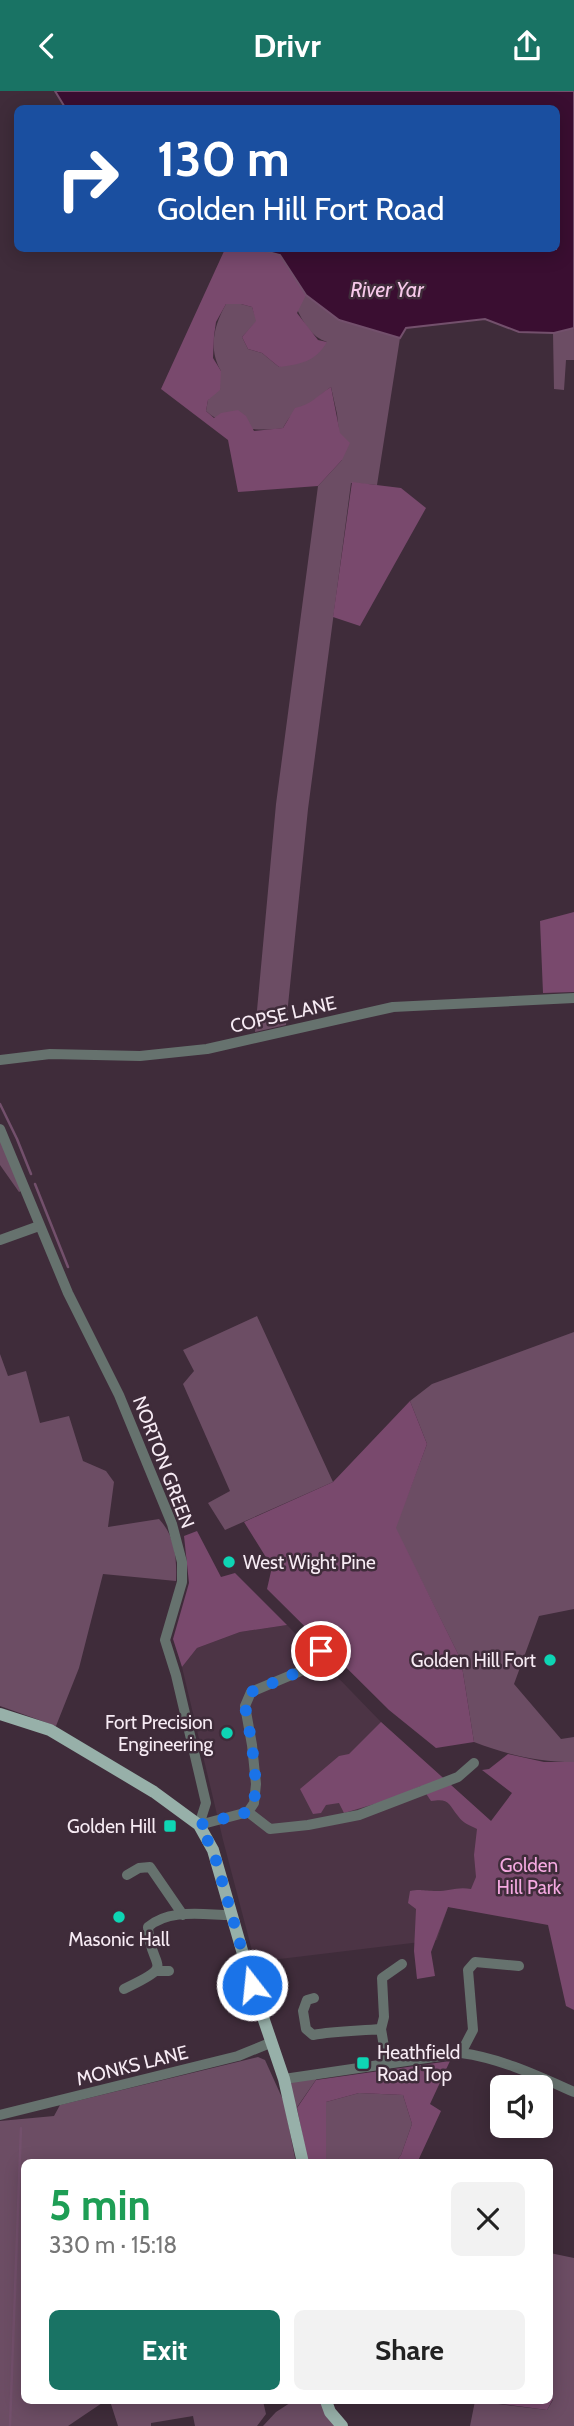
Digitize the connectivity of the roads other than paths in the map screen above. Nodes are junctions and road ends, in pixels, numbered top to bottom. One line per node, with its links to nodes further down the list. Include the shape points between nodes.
1 (574, 998): 2 (street, COPSE LANE, via 393,1007 207,1049)
2 (0, 1060)
3 (0, 1129): 4 (street, NORTON GREEN)
4 (40, 1226): 5 (street); 10 (street, NORTON GREEN, via 119,1395 172,1524 182,1582 165,1640 206,1803)
5 (0, 1240)
6 (321, 1651): 9 (street, via 308,1668 251,1692 245,1706 256,1784)
7 (0, 1714): 10 (main road, via 50,1730 154,1792)
8 (474, 1763): 9 (street, via 458,1777 359,1815 270,1829)
9 (248, 1812): 10 (street)
10 (199, 1825): 13 (main road, via 213,1850)
11 (127, 1875): 12 (street, via 150,1867)
12 (183, 1915): 13 (street); 16 (street, via 157,1919 148,1927)
13 (231, 1915): 21 (main road)
14 (402, 1964): 20 (street, via 378,1976 384,2017)
15 (520, 1966): 22 (street, via 475,1962 468,1970 473,2030)
16 (157, 1971): 17 (street); 18 (street)
17 (169, 1971)
18 (124, 1989)
19 (314, 1998): 20 (street, via 307,2000 303,2011 306,2029 313,2035)
20 (381, 2029): 23 (street)
21 (270, 2043): 24 (main road); 26 (street, MONKS LANE, via 226,2059)
22 (461, 2053): 23 (street); 25 (street)
23 (387, 2064): 24 (street)
24 (284, 2080): 27 (main road)
25 (574, 2092)
26 (0, 2115)
27 (302, 2159)
28 (327, 2404): 29 (main road)
29 (342, 2426)

